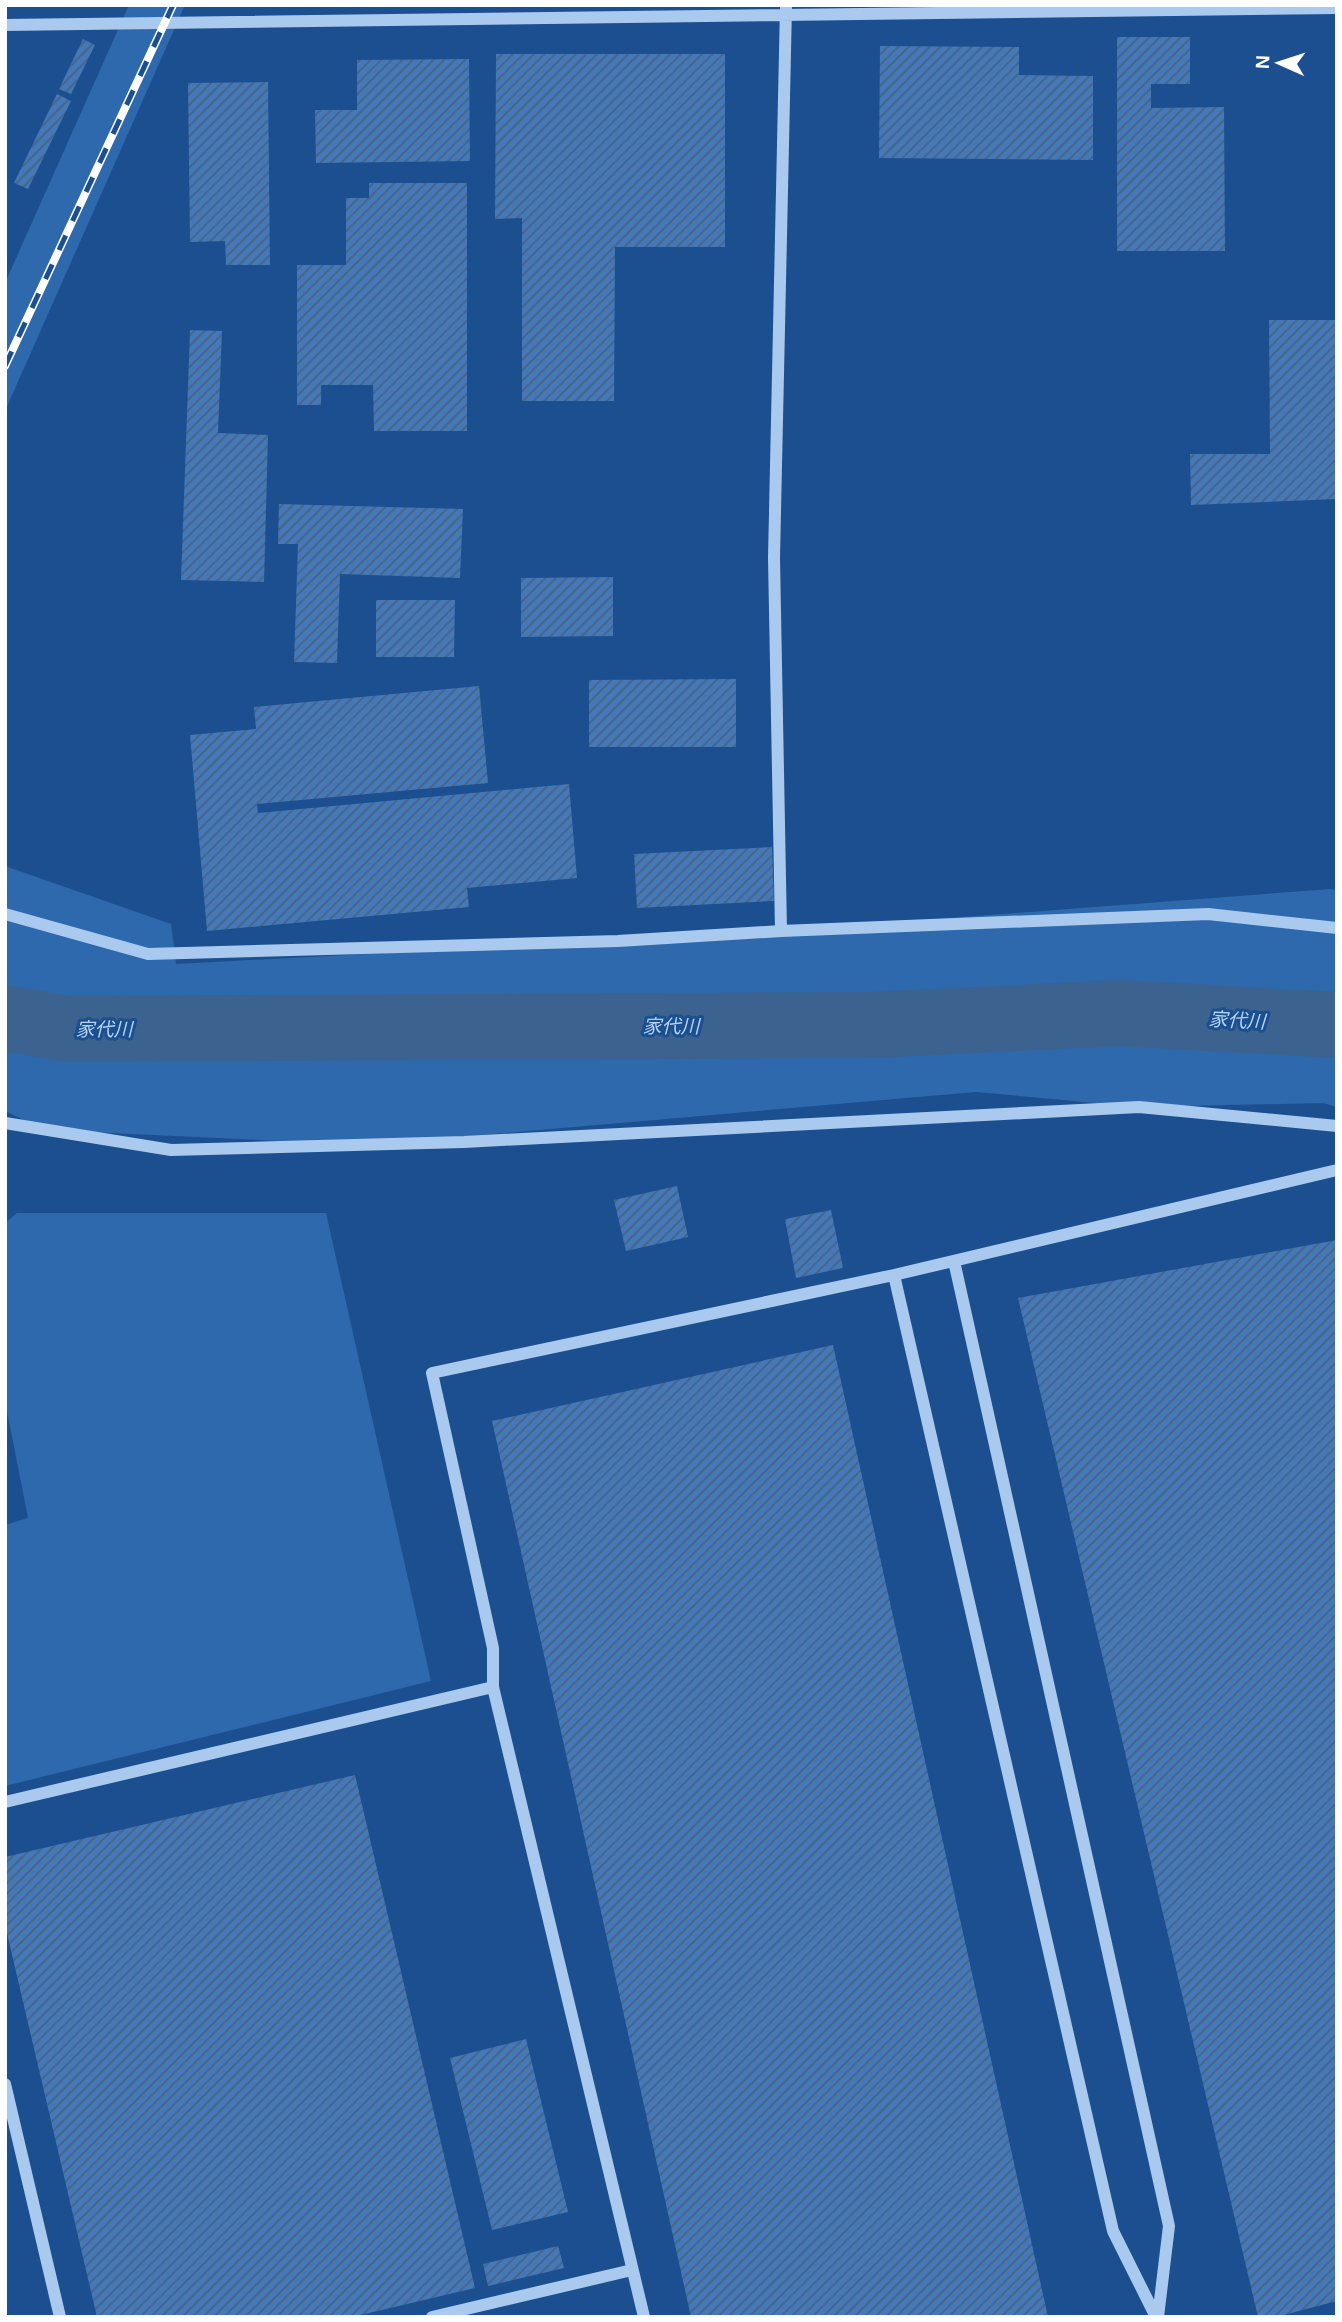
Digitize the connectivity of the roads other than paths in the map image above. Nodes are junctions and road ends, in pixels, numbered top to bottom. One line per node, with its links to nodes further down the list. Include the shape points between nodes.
1 (1337, 8): 2 (street)
2 (786, 9): 3 (street); 6 (street, via 774,558)
3 (5, 24)
4 (5, 914): 6 (street, via 148,954 618,941)
5 (1337, 928): 6 (street, via 1208,914)
6 (781, 931)
7 (5, 1123): 8 (street, via 171,1150 464,1142 1139,1107)
8 (1337, 1126)
9 (1337, 1170): 10 (street)
10 (954, 1261): 11 (street); 19 (street, via 1169,2226)
11 (894, 1275): 12 (street, via 432,1373 493,1648); 19 (street, via 1113,2231)
12 (493, 1687): 13 (street); 15 (street)
13 (5, 1802)
14 (5, 2084): 16 (street)
15 (632, 2270): 17 (street); 18 (street)
16 (60, 2317)
17 (432, 2317)
18 (644, 2317)
19 (1157, 2317)

